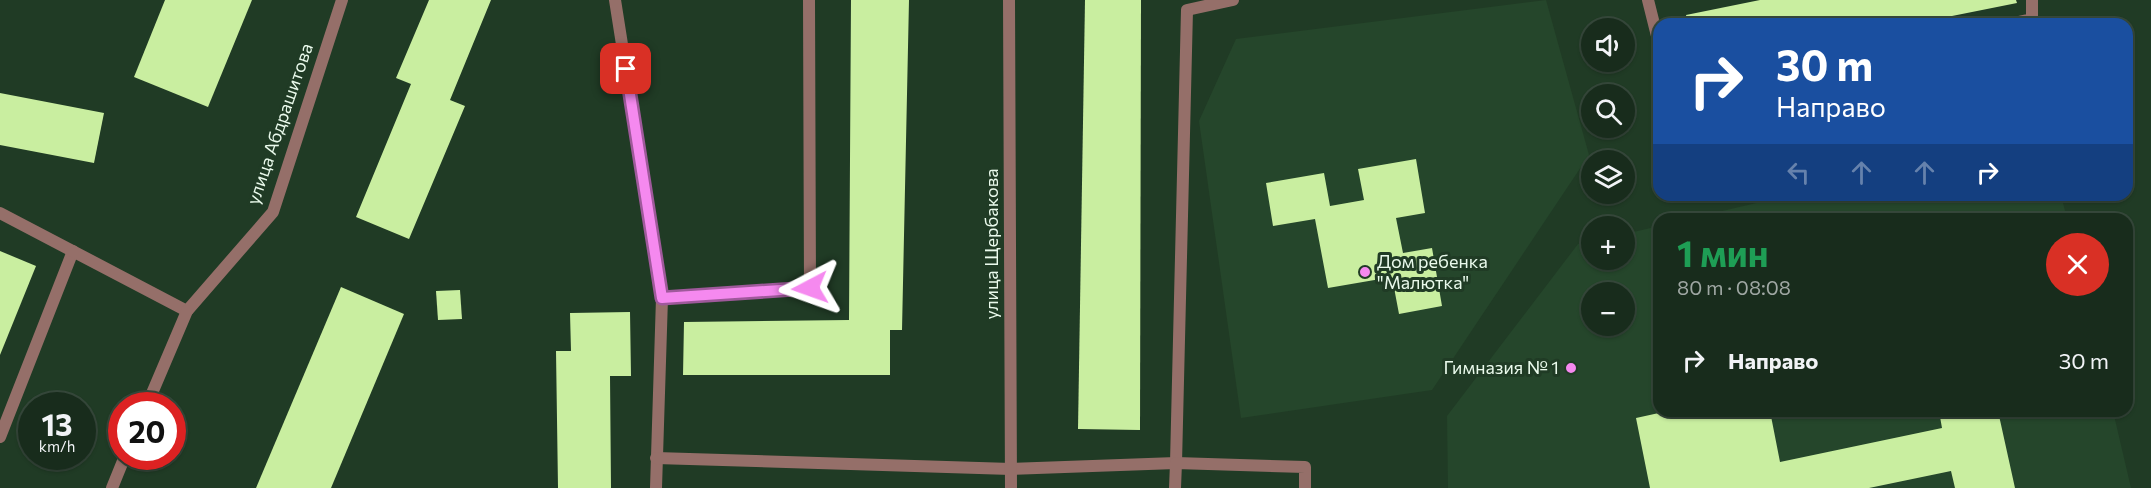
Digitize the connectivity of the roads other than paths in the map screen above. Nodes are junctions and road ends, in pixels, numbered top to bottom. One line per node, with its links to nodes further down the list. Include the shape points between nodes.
1 (342, 0): 13 (street, улица Абдрашитова, via 273,212)
2 (615, 0): 12 (street)
3 (808, 0): 12 (street, via 810,288)
4 (1009, 0): 18 (street, улица Щербакова)
5 (1233, 0): 17 (street, via 1187,10)
6 (1648, 0): 9 (street)
7 (2032, 0): 8 (street)
8 (2032, 18)
9 (1653, 20)
10 (0, 213): 11 (street)
11 (73, 251): 13 (street); 15 (street)
12 (662, 298): 16 (street)
13 (187, 311): 14 (street, улица Абдрашитова)
14 (153, 392)
15 (0, 437)
16 (656, 458): 18 (street); 21 (street)
17 (1176, 463): 18 (street); 23 (street); 24 (street, via 1305,467)
18 (1011, 469): 22 (street, улица Щербакова)
19 (119, 470): 20 (street)
20 (111, 488)
21 (656, 488)
22 (1011, 488)
23 (1175, 488)
24 (1305, 488)

